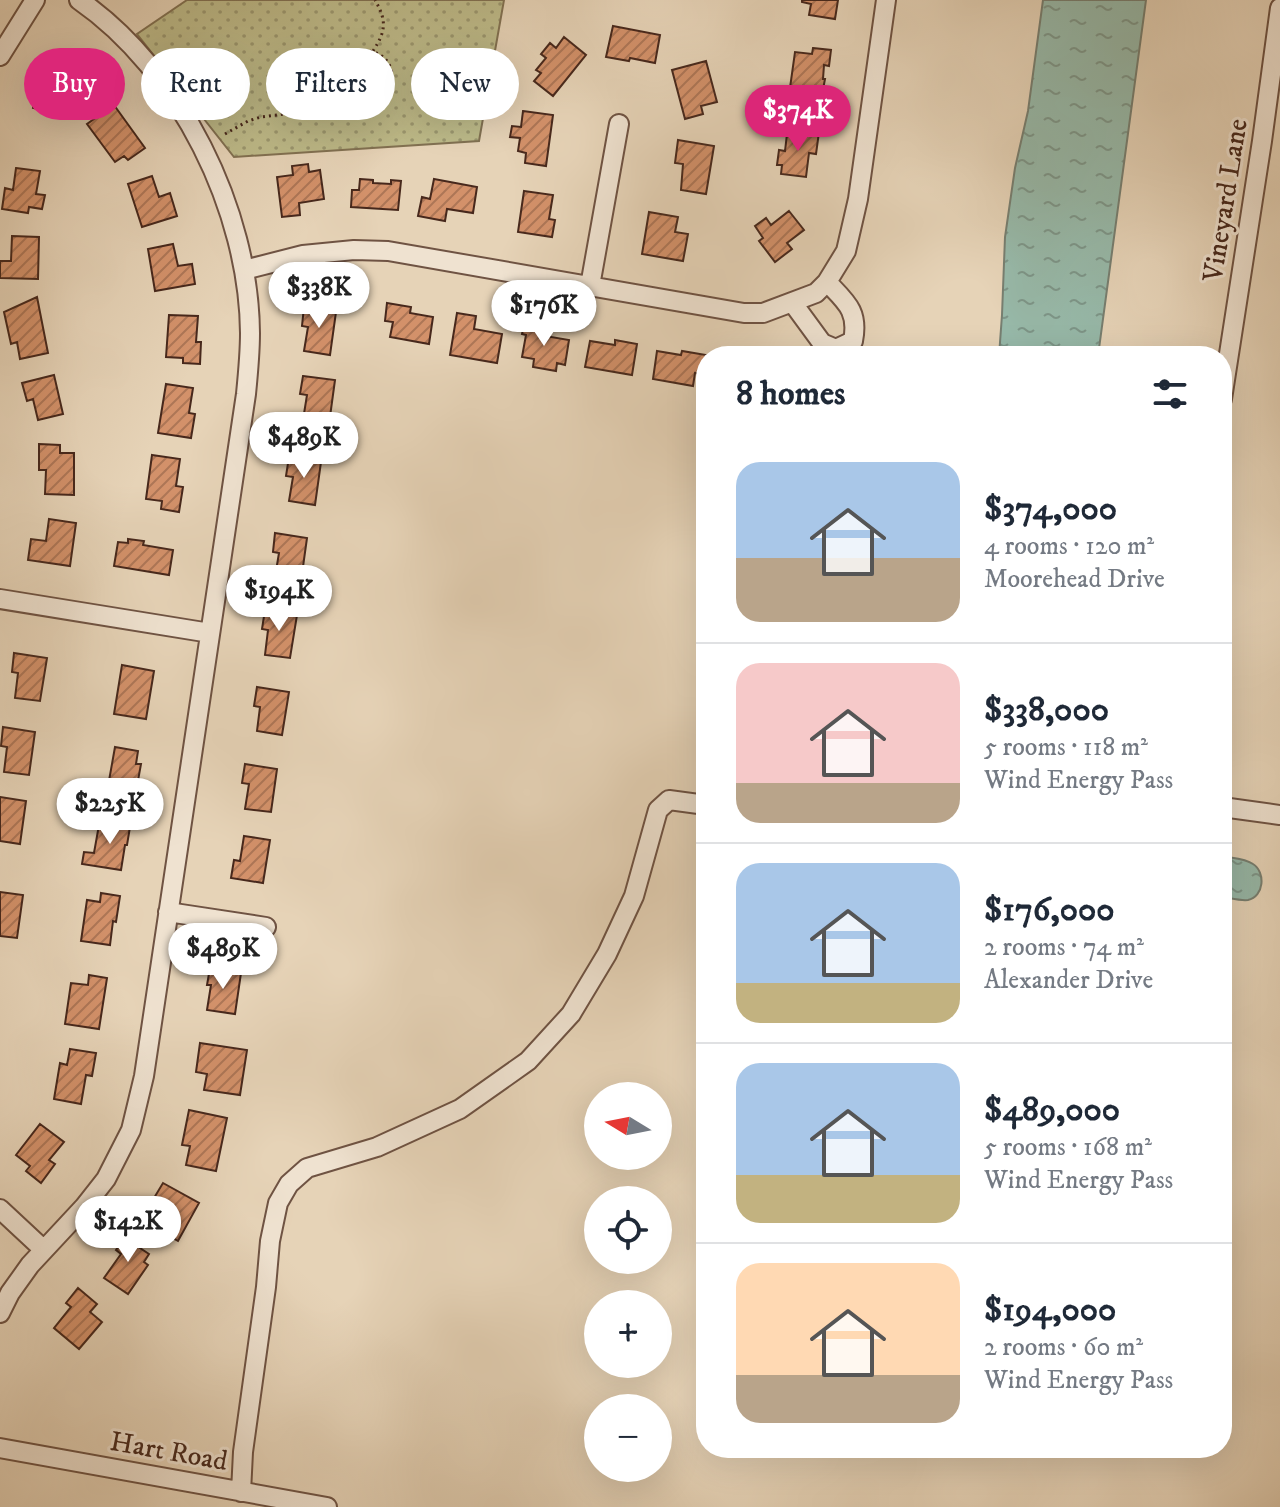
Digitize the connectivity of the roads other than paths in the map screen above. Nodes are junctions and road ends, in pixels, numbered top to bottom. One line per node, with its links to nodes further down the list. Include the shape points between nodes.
1 (35, 0): 5 (street)
2 (79, 0): 8 (street, via 124,37 175,99 214,172)
3 (886, 0): 10 (street, via 856,210 846,251)
4 (1280, 8): 7 (street, Vineyard Lane)
5 (0, 56)
6 (619, 124): 9 (street)
7 (1271, 142): 14 (street, Vineyard Lane)
8 (244, 270): 9 (street, via 328,251 388,251); 16 (street, via 250,331 246,394)
9 (590, 286): 11 (street, via 744,313 763,313)
10 (821, 288): 11 (street); 13 (street, via 850,307 856,326 853,341)
11 (792, 302): 12 (street)
12 (829, 346)
13 (842, 346)
14 (1232, 347)
15 (0, 599): 16 (street)
16 (210, 633): 20 (street)
17 (696, 804): 26 (street, via 669,800 658,810 634,896 607,954 571,1014 528,1061 460,1109 377,1147 307,1168 289,1184 278,1203 270,1241)
18 (1232, 808): 19 (street)
19 (1280, 815)
20 (168, 912): 21 (street); 23 (street, via 131,1130 106,1179)
21 (266, 927)
22 (0, 1209): 23 (street)
23 (44, 1250): 24 (street)
24 (0, 1313)
25 (0, 1448): 26 (street, Hart Road)
26 (241, 1492): 27 (street, Hart Road)
27 (327, 1507)

